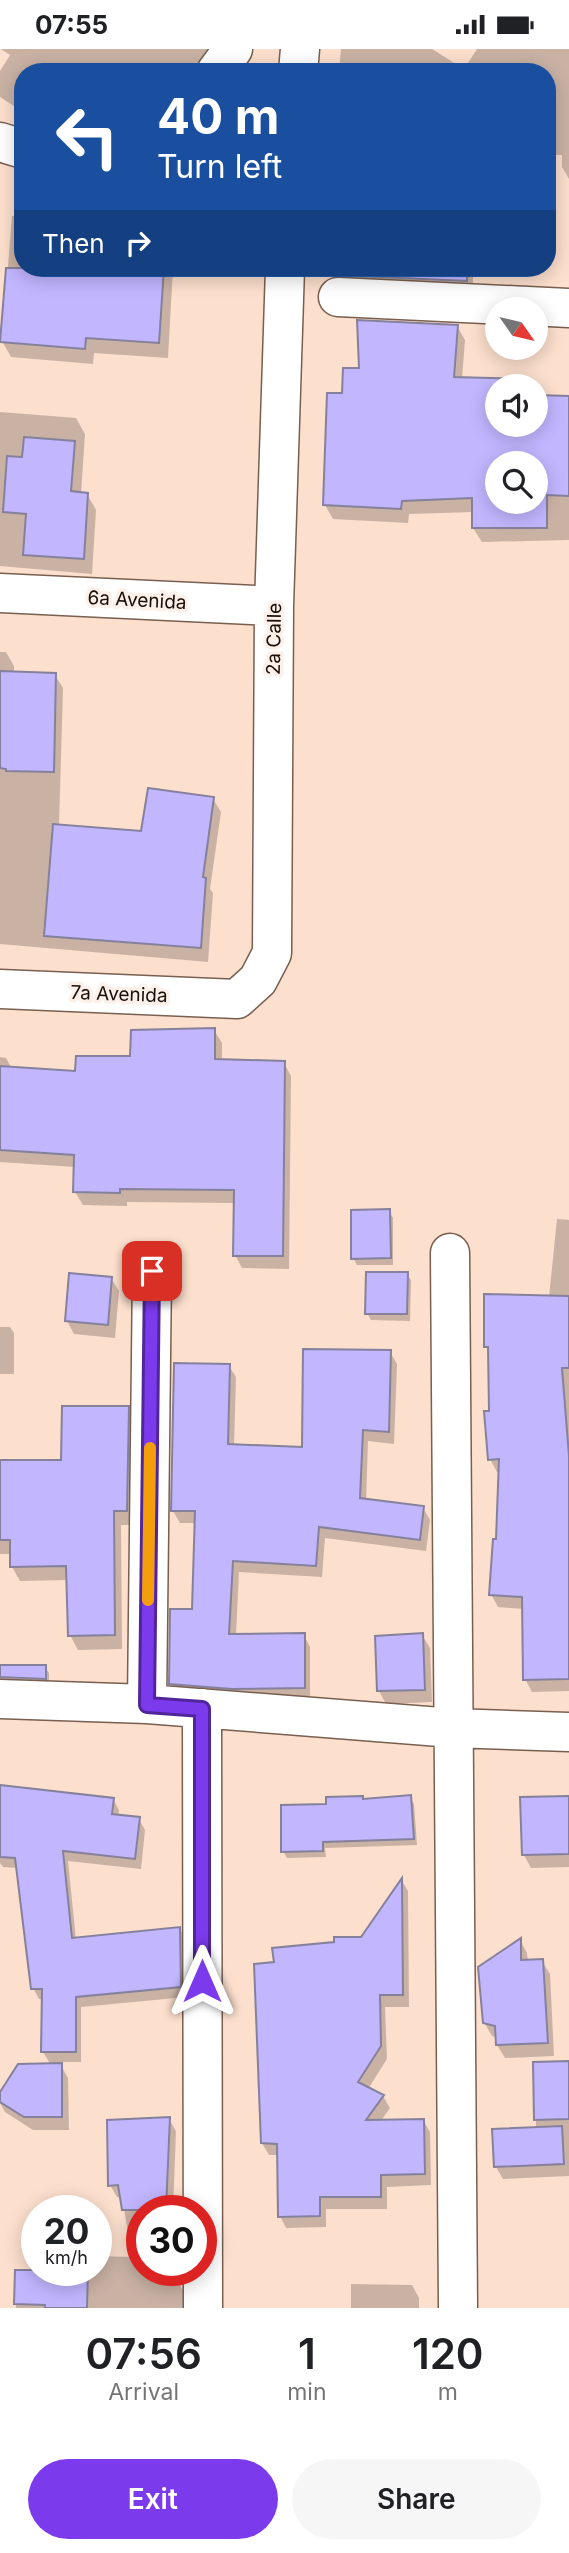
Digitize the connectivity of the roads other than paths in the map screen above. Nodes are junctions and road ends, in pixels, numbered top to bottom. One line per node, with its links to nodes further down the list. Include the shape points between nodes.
1 (285, 277): 5 (street, 2a Calle)
2 (338, 297): 3 (street)
3 (569, 308)
4 (0, 593): 5 (street, 6a Avenida)
5 (274, 606): 7 (street, 2a Calle, via 272,953 258,979)
6 (0, 989): 7 (street, 7a Avenida)
7 (237, 999)
8 (450, 1253): 13 (street)
9 (152, 1271): 11 (street)
10 (0, 1699): 11 (street)
11 (147, 1705): 12 (street)
12 (202, 1709): 13 (street); 15 (street)
13 (453, 1728): 14 (street); 16 (street)
14 (569, 1732)
15 (203, 2308)
16 (458, 2308)

